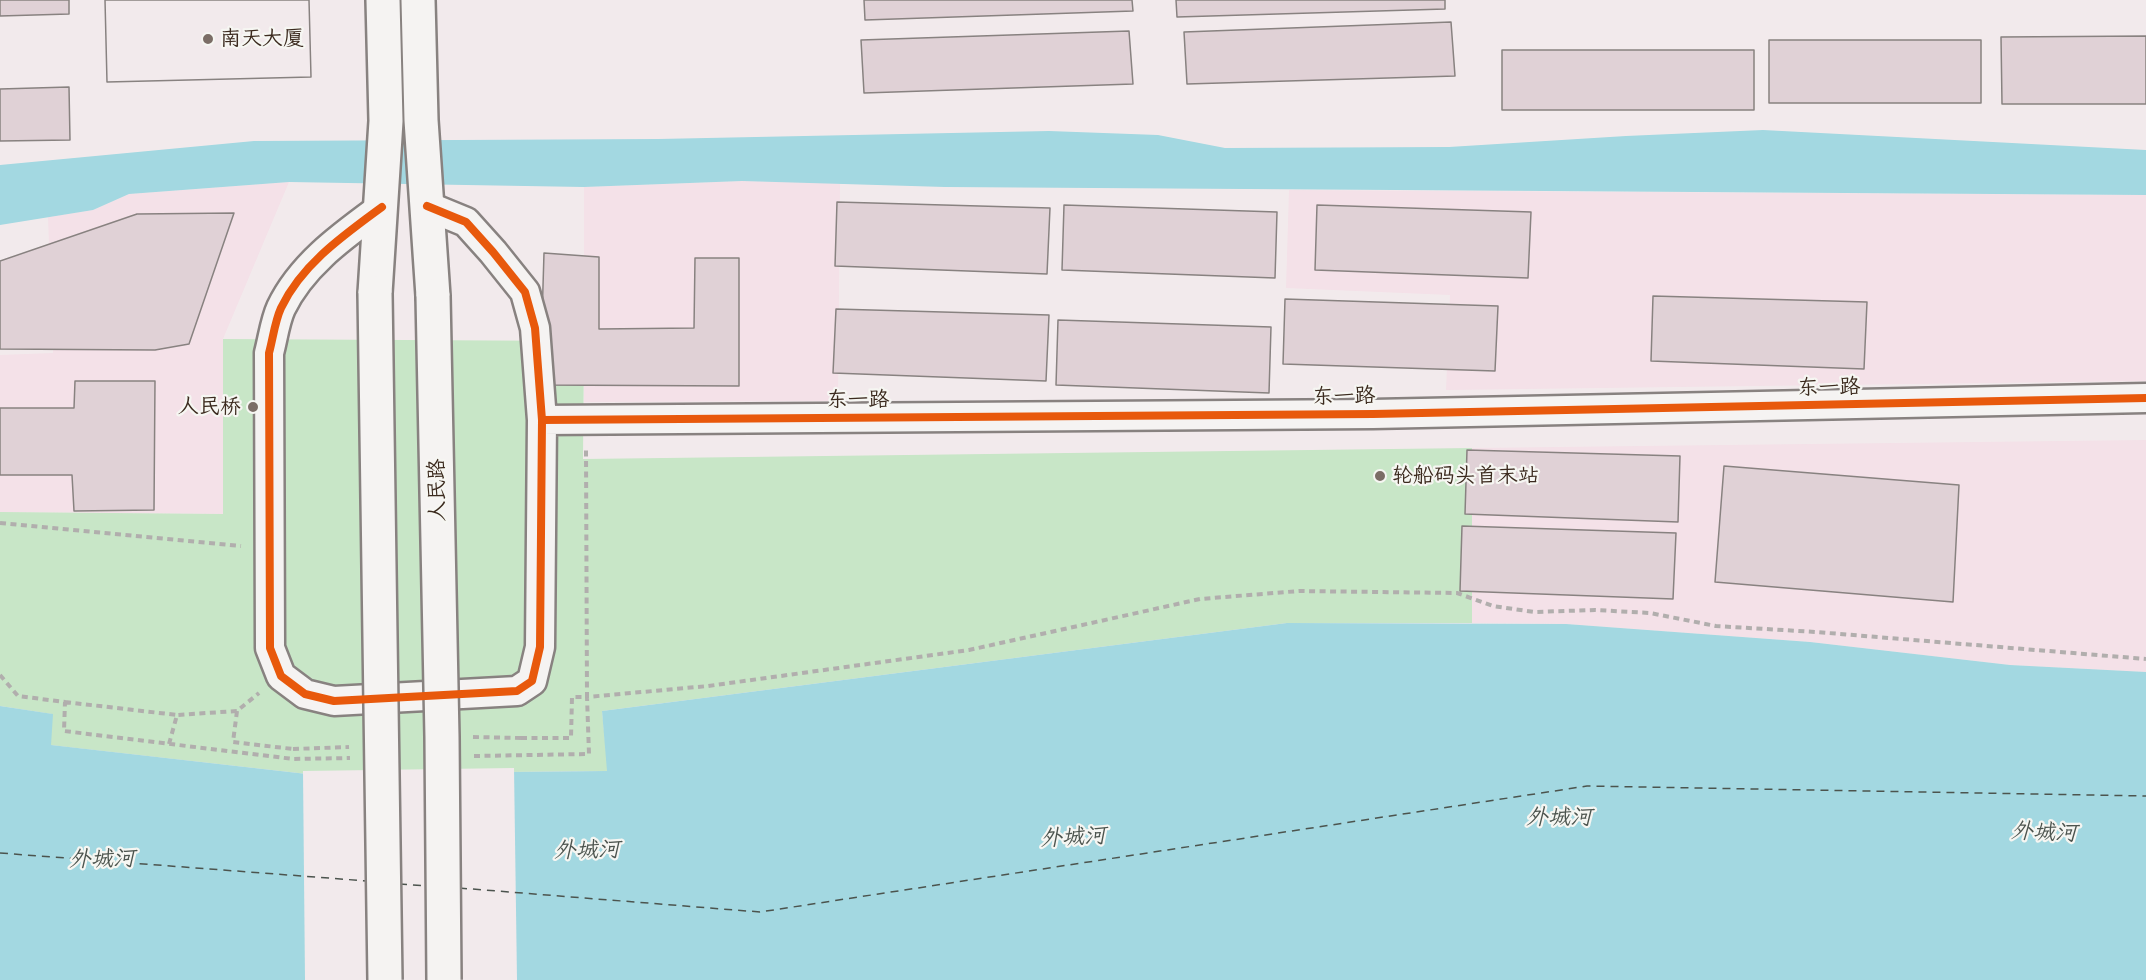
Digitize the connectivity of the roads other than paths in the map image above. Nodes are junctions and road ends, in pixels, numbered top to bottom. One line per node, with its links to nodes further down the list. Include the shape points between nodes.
1 (383, 0): 4 (main road, via 386,121)
2 (418, 0): 3 (main road, 人民路)
3 (427, 206): 6 (street, via 466,222 525,291 536,328); 8 (main road, 人民路, bridge, via 433,296)
4 (382, 207): 6 (street, via 336,241 299,278 280,309 269,352 270,648 281,676 305,694 334,701 517,691 532,681 540,647); 7 (main road, bridge, via 375,293)
5 (2146, 398): 6 (street, 东一路, via 1385,414)
6 (542, 420)
7 (385, 980)
8 (444, 980)

